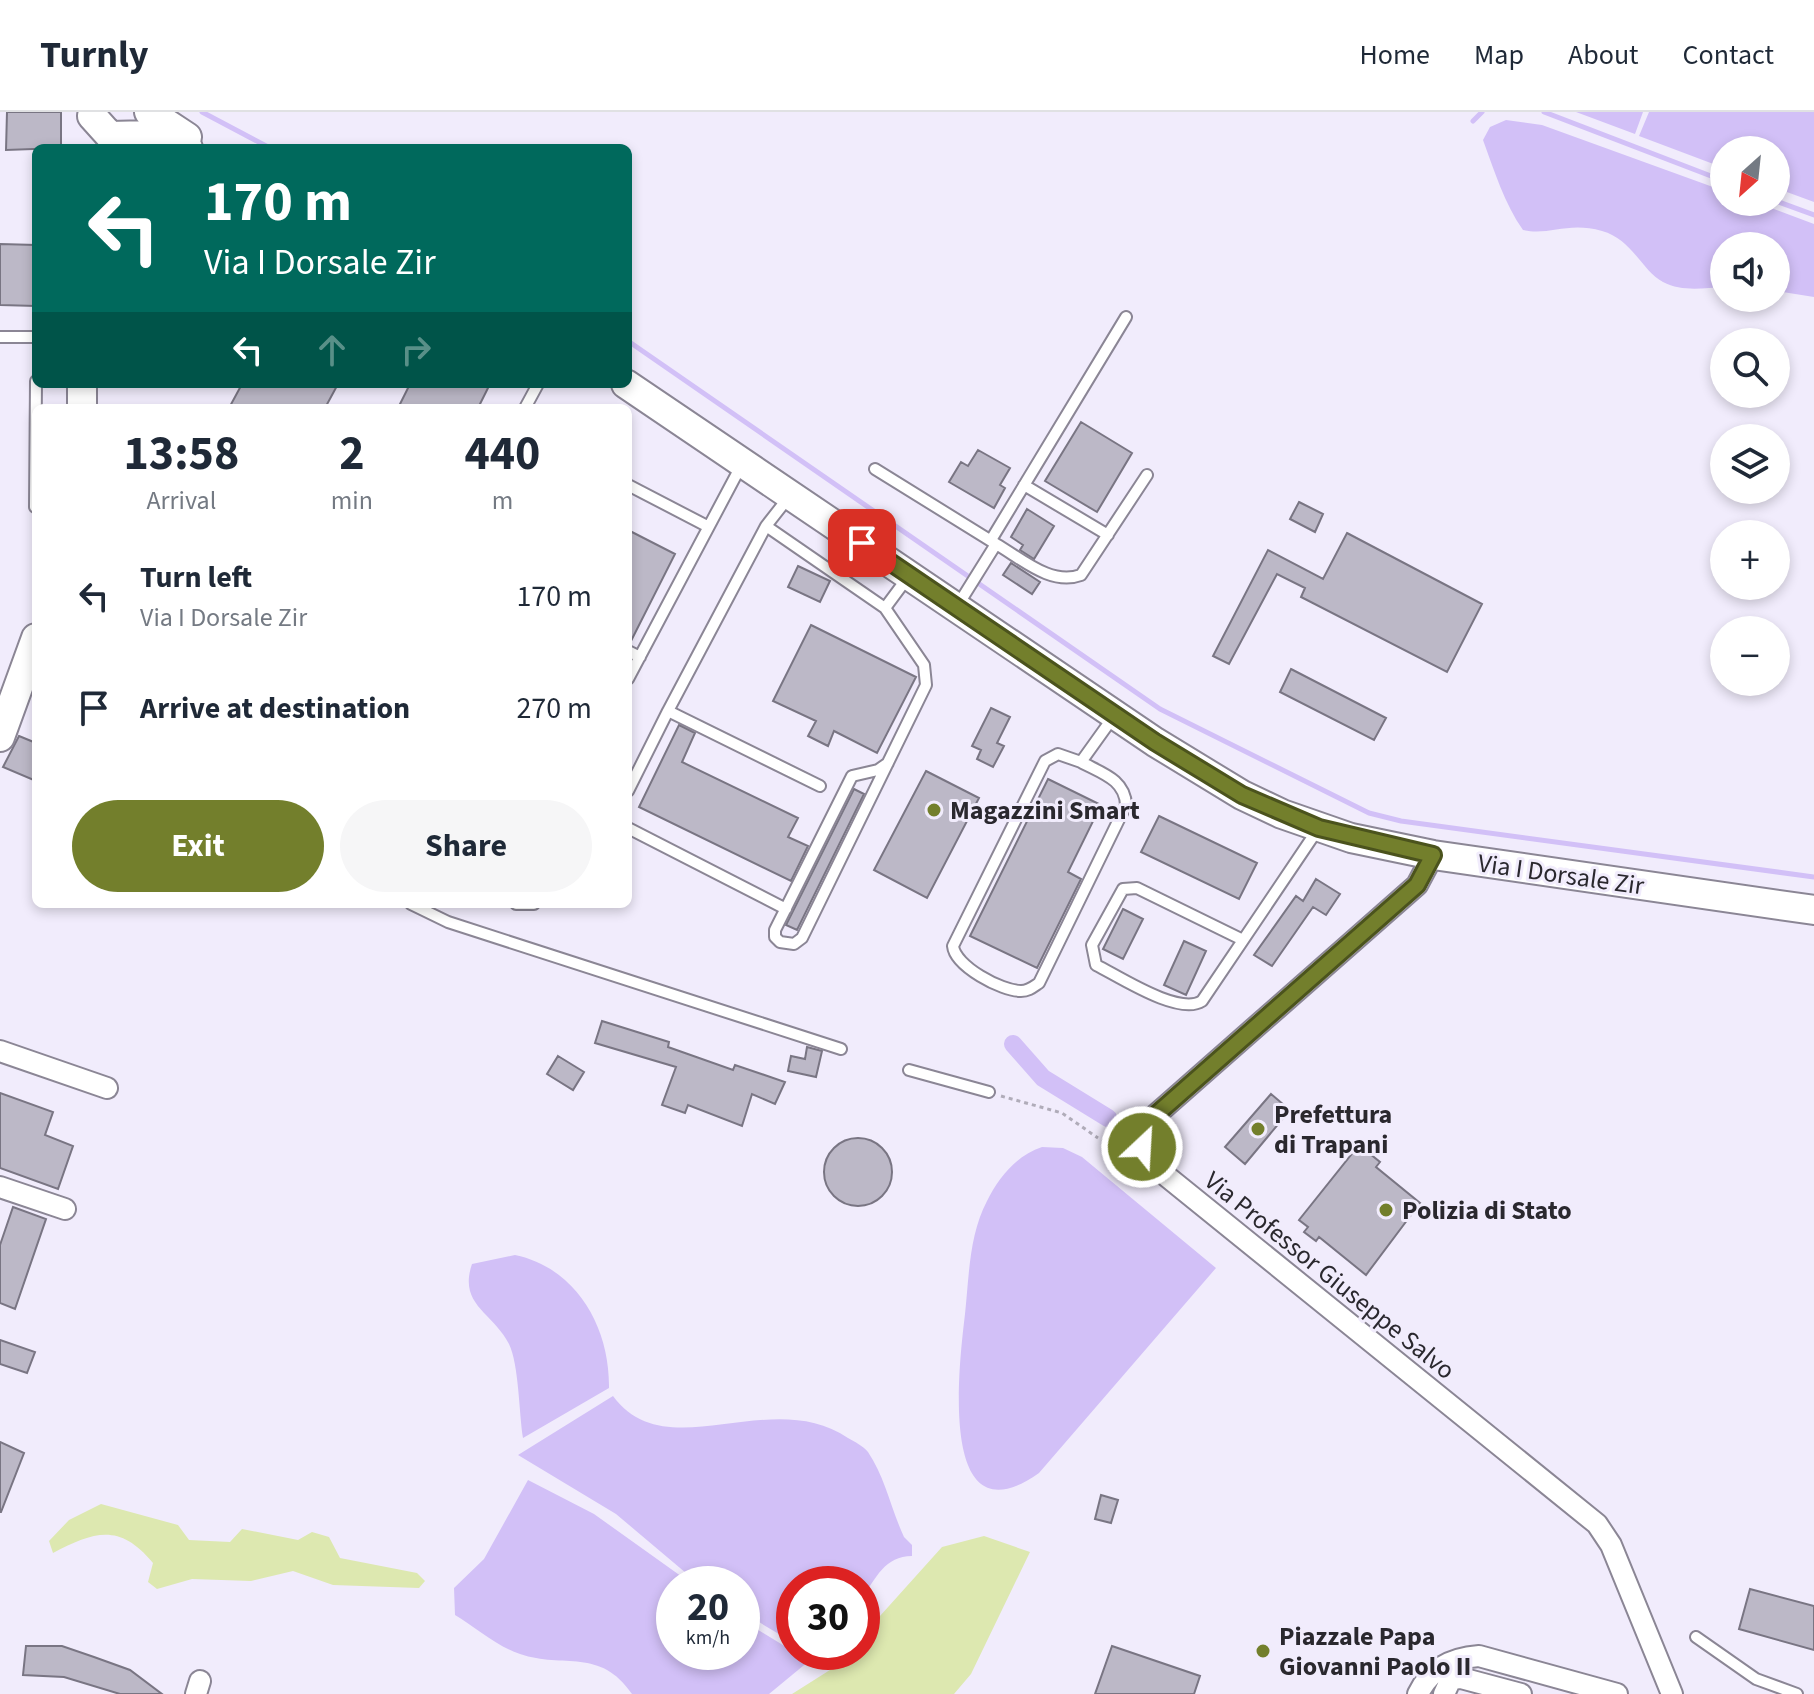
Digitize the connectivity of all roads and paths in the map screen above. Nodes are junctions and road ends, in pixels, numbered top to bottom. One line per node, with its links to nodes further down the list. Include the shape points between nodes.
1 (132, 112): 4 (main road)
2 (149, 112): 4 (main road)
3 (94, 113): 4 (main road, via 110,136); 5 (main road)
4 (174, 138): 6 (main road)
5 (90, 144)
6 (143, 144)
7 (1126, 317): 14 (lane)
8 (0, 337): 9 (lane)
9 (32, 337)
10 (632, 388): 11 (main road, Via I Dorsale Zir)
11 (743, 462): 16 (main road, Via I Dorsale Zir); 17 (lane)
12 (875, 469): 20 (lane)
13 (1147, 475): 19 (lane)
14 (1024, 485): 19 (lane); 20 (lane)
15 (632, 487): 17 (lane)
16 (791, 495): 18 (lane); 21 (main road, Via I Dorsale Zir)
17 (707, 526): 26 (lane)
18 (766, 526): 23 (lane); 28 (lane)
19 (1108, 535): 20 (lane, via 1081,575 1066,580)
20 (993, 542): 22 (lane)
21 (910, 575): 22 (main road, Via I Dorsale Zir); 23 (lane)
22 (963, 597): 29 (main road, Via I Dorsale Zir)
23 (885, 608): 32 (lane, via 924,665 926,685)
24 (32, 649): 30 (main road)
25 (632, 653): 26 (lane)
26 (640, 657): 27 (lane)
27 (632, 672)
28 (668, 711): 33 (lane); 34 (lane)
29 (1115, 715): 31 (lane); 35 (main road, Via I Dorsale Zir, via 1242,795)
30 (0, 737)
31 (1081, 762): 31 (lane, via 1058,754 1045,761 953,946 964,968 1016,991 1039,983 1126,805 1116,781)
32 (888, 763): 39 (lane, via 852,776); 39 (lane, via 802,938 794,944 775,937)
33 (632, 783)
34 (820, 786)
35 (1319, 828): 37 (main road, Via I Dorsale Zir); 41 (lane)
36 (632, 830): 39 (lane)
37 (1433, 855): 40 (main road, Via I Dorsale Zir); 56 (street, Via Professor Giuseppe Salvo, via 1417,885 1150,1120 1142,1147 1149,1162 1597,1524 1611,1545)
38 (419, 908): 42 (lane, via 448,922)
39 (786, 909)
40 (1814, 910)
41 (1243, 940): 41 (lane, via 1202,1001 1187,1007 1096,965 1091,953 1123,889 1137,888)
42 (841, 1049)
43 (0, 1051): 45 (street)
44 (909, 1070): 46 (lane)
45 (107, 1088)
46 (989, 1092): 47 (path, via 1062,1113)
47 (1098, 1138)
48 (0, 1187): 49 (street)
49 (65, 1209)
50 (1696, 1637): 57 (lane, via 1735,1668)
51 (1594, 1691): 52 (street, via 1479,1656 1442,1666); 55 (street)
52 (1418, 1694)
53 (1444, 1694): 54 (street, via 1451,1679 1461,1678)
54 (1521, 1694)
55 (1617, 1694)
56 (1672, 1694)
57 (1797, 1694)

